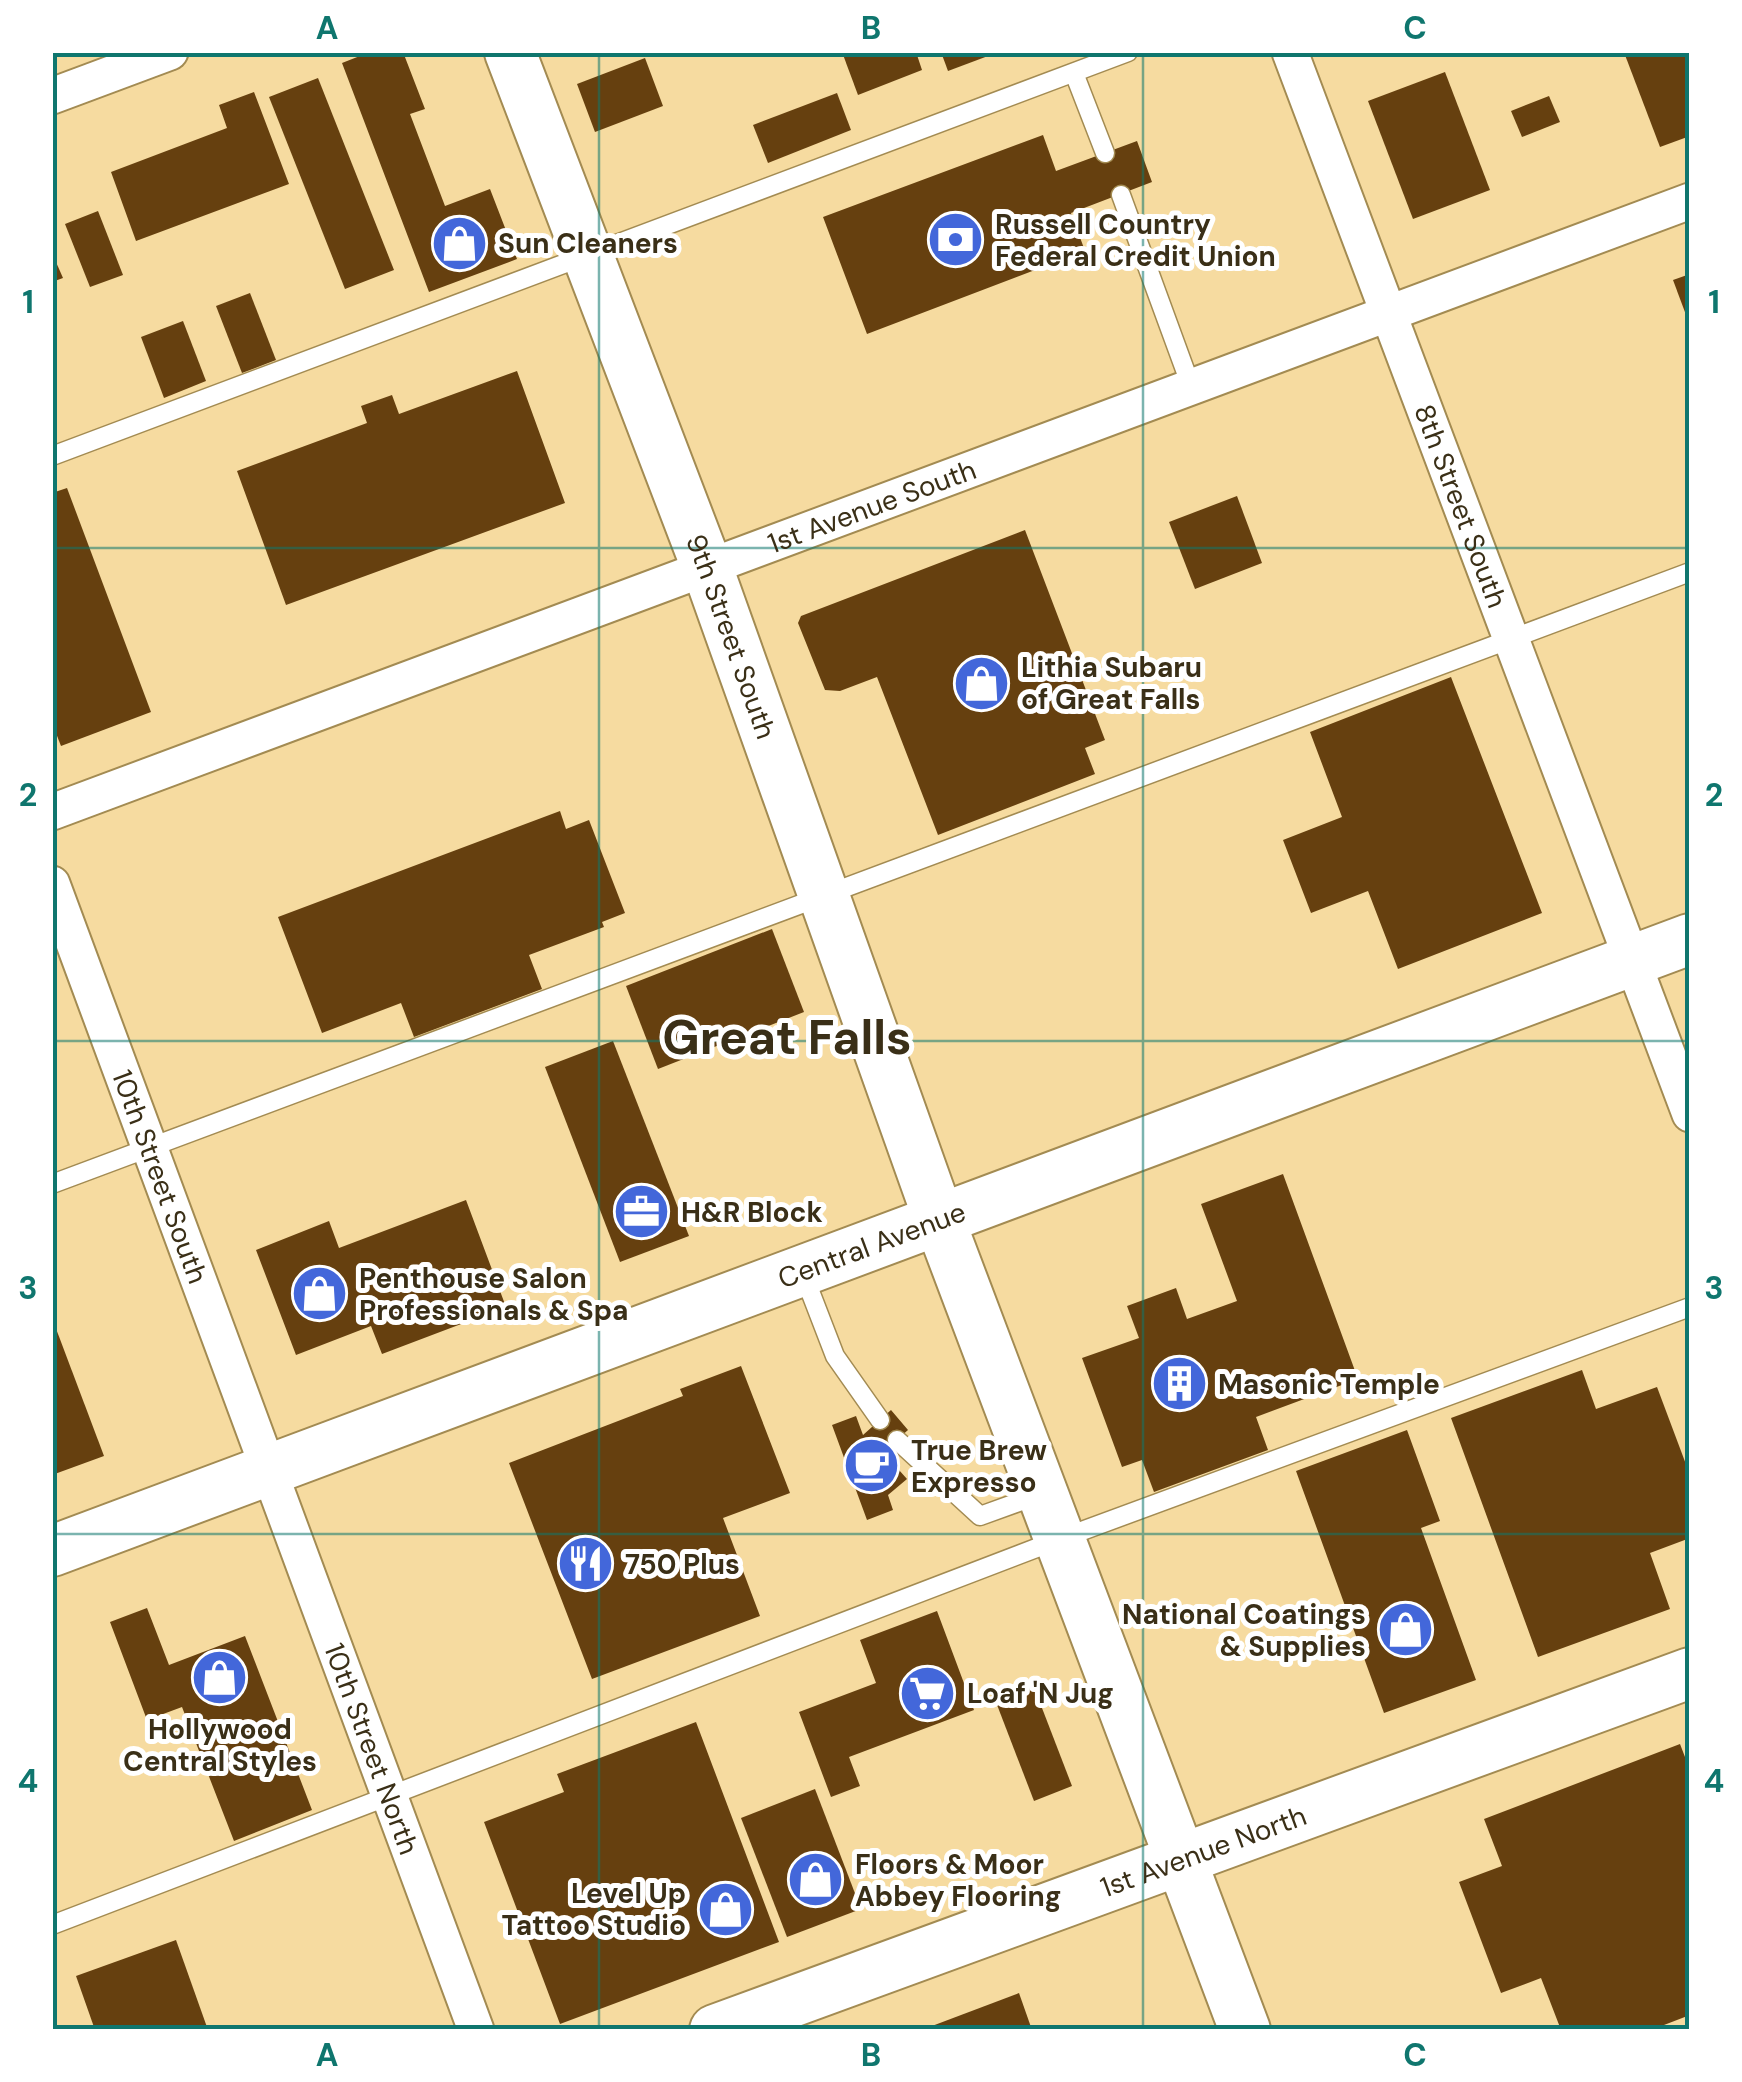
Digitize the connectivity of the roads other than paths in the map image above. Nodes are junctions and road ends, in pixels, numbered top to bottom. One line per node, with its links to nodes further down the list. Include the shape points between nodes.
1 (170, 52): 6 (street)
2 (510, 52): 10 (main road, 9th Street South)
3 (1128, 52): 5 (lane)
4 (1290, 52): 11 (street, 8th Street South)
5 (1074, 72): 7 (lane); 10 (lane)
6 (52, 96)
7 (1105, 153)
8 (1120, 194): 12 (lane)
9 (1690, 201): 11 (street, 1st Avenue South)
10 (586, 253): 13 (lane); 14 (main road, 9th Street South)
11 (1388, 316): 12 (street, 1st Avenue South); 16 (street, 8th Street South)
12 (1192, 390): 14 (street, 1st Avenue South)
13 (52, 456)
14 (708, 570): 17 (street, 1st Avenue South); 19 (main road, 9th Street South)
15 (1690, 572): 16 (lane)
16 (1511, 638): 19 (lane); 21 (street, 8th Street South)
17 (52, 812)
18 (52, 884): 23 (street, 10th Street South)
19 (824, 898): 23 (lane); 25 (main road, 9th Street South)
20 (1690, 939): 21 (main road, Central Avenue)
21 (1632, 961): 22 (street, 8th Street South); 25 (main road, Central Avenue)
22 (1690, 1114)
23 (151, 1148): 24 (lane); 30 (street, 10th Street South)
24 (52, 1184)
25 (940, 1222): 26 (main road, Central Avenue); 31 (main road, 9th Street South)
26 (803, 1272): 28 (lane, via 835,1356); 30 (main road, Central Avenue)
27 (1690, 1308): 32 (lane)
28 (880, 1420)
29 (897, 1440): 31 (lane, via 980,1516)
30 (270, 1468): 33 (main road, Central Avenue); 35 (street, 10th Street North)
31 (1042, 1493): 32 (main road, 9th Street South)
32 (1060, 1540): 35 (lane); 36 (main road, 9th Street South)
33 (52, 1551)
34 (1690, 1673): 36 (main road, 1st Avenue North)
35 (390, 1796): 37 (lane); 38 (street, 10th Street North)
36 (1180, 1860): 39 (main road, 1st Avenue North); 40 (main road, 9th Street South)
37 (52, 1925)
38 (476, 2030)
39 (716, 2030)
40 (1246, 2030)

